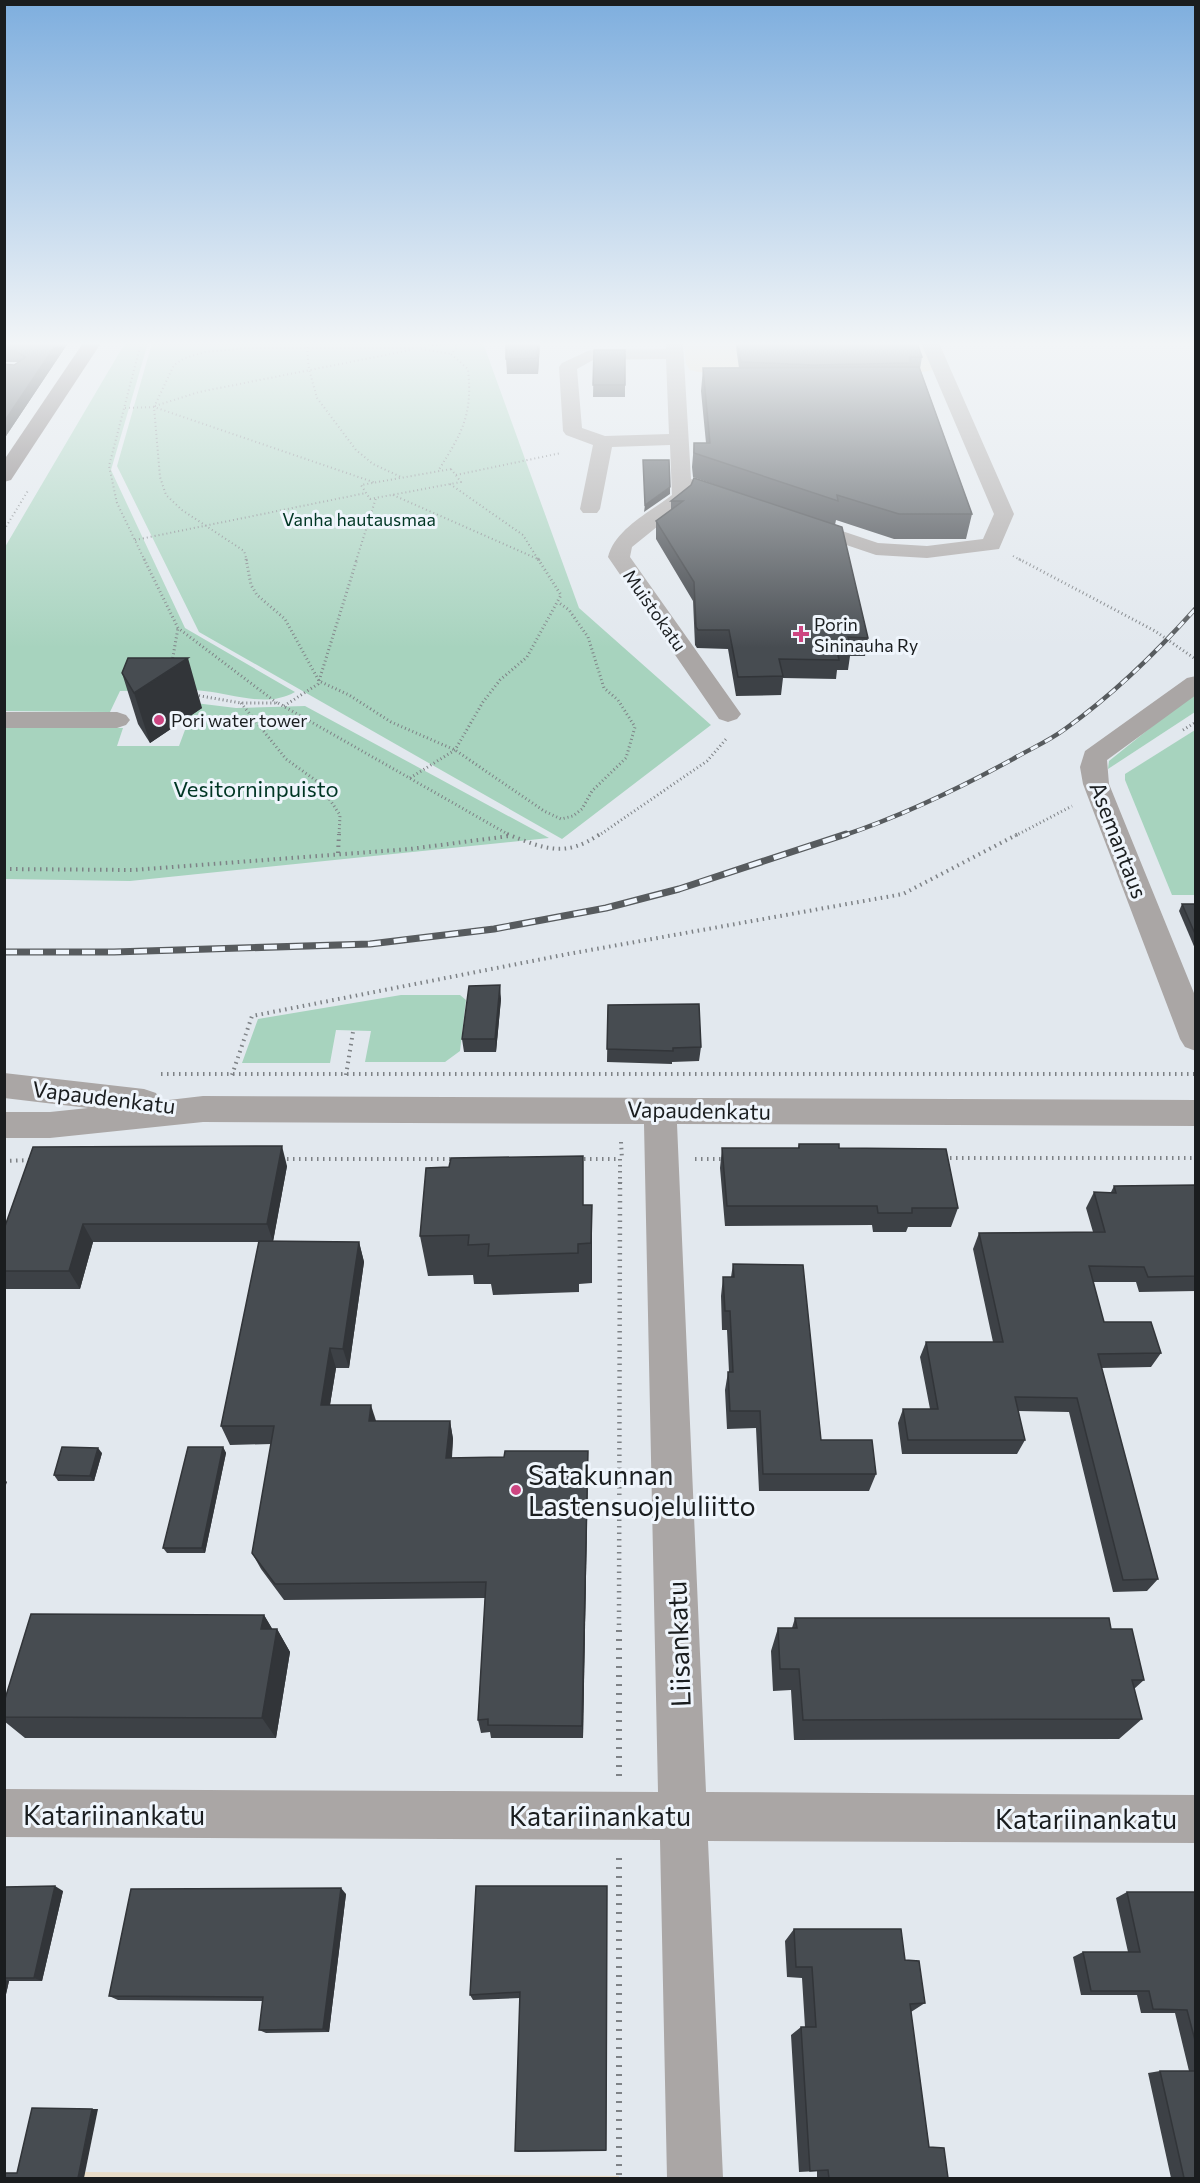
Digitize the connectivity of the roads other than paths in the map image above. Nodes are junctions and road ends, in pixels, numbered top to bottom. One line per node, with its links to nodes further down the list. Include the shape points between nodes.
1 (22, 445): 5 (main road)
2 (602, 445): 7 (street)
3 (680, 445): 6 (street)
4 (974, 445): 9 (street, via 1004,514 991,544 927,552 876,549)
5 (7, 467)
6 (683, 483): 8 (street); 11 (street, Muistokatu, via 682,497 627,540 619,557)
7 (590, 508)
8 (758, 508)
9 (779, 516)
10 (1196, 683): 14 (street, Asemantaus, via 1094,757 1093,767)
11 (728, 714)
12 (4, 720): 13 (street)
13 (117, 720)
14 (1196, 1038)
15 (4, 1085): 16 (street, Vapaudenkatu)
16 (202, 1109): 17 (street, Vapaudenkatu); 19 (street, Vapaudenkatu, via 50,1125)
17 (641, 1110): 18 (street, Vapaudenkatu); 21 (street, Liisankatu)
18 (1196, 1113)
19 (4, 1125)
20 (4, 1813): 21 (street, Katariinankatu)
21 (683, 1816): 22 (street, Katariinankatu); 23 (street, Liisankatu)
22 (1196, 1819)
23 (695, 2178)

